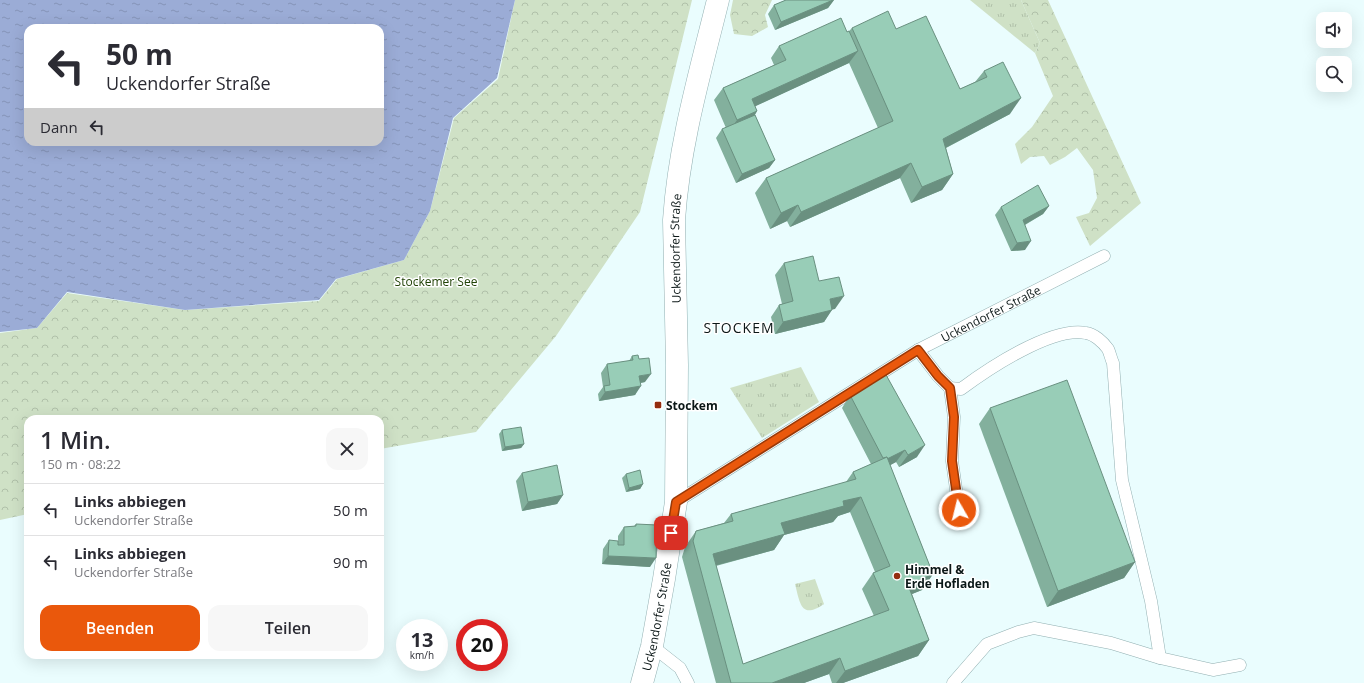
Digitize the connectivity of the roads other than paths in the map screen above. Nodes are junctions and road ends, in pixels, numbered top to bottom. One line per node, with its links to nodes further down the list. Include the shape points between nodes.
1 (718, 0): 5 (main road, Uckendorfer Straße, via 684,142 675,204)
2 (1104, 256): 3 (lane, Uckendorfer Straße)
3 (918, 350): 4 (lane); 5 (lane, Uckendorfer Straße)
4 (950, 388): 6 (lane, via 954,417 952,461); 8 (lane, via 962,389 1001,363 1040,342 1071,332 1086,333 1097,338 1108,349 1113,363 1122,480 1151,601)
5 (676, 502): 7 (main road, Uckendorfer Straße)
6 (959, 510)
7 (652, 646): 10 (main road, Uckendorfer Straße); 11 (lane, via 680,668)
8 (1160, 658): 9 (lane, via 1213,670); 12 (lane, via 1111,643 1034,628 987,644)
9 (1240, 665)
10 (642, 683)
11 (688, 683)
12 (953, 683)

